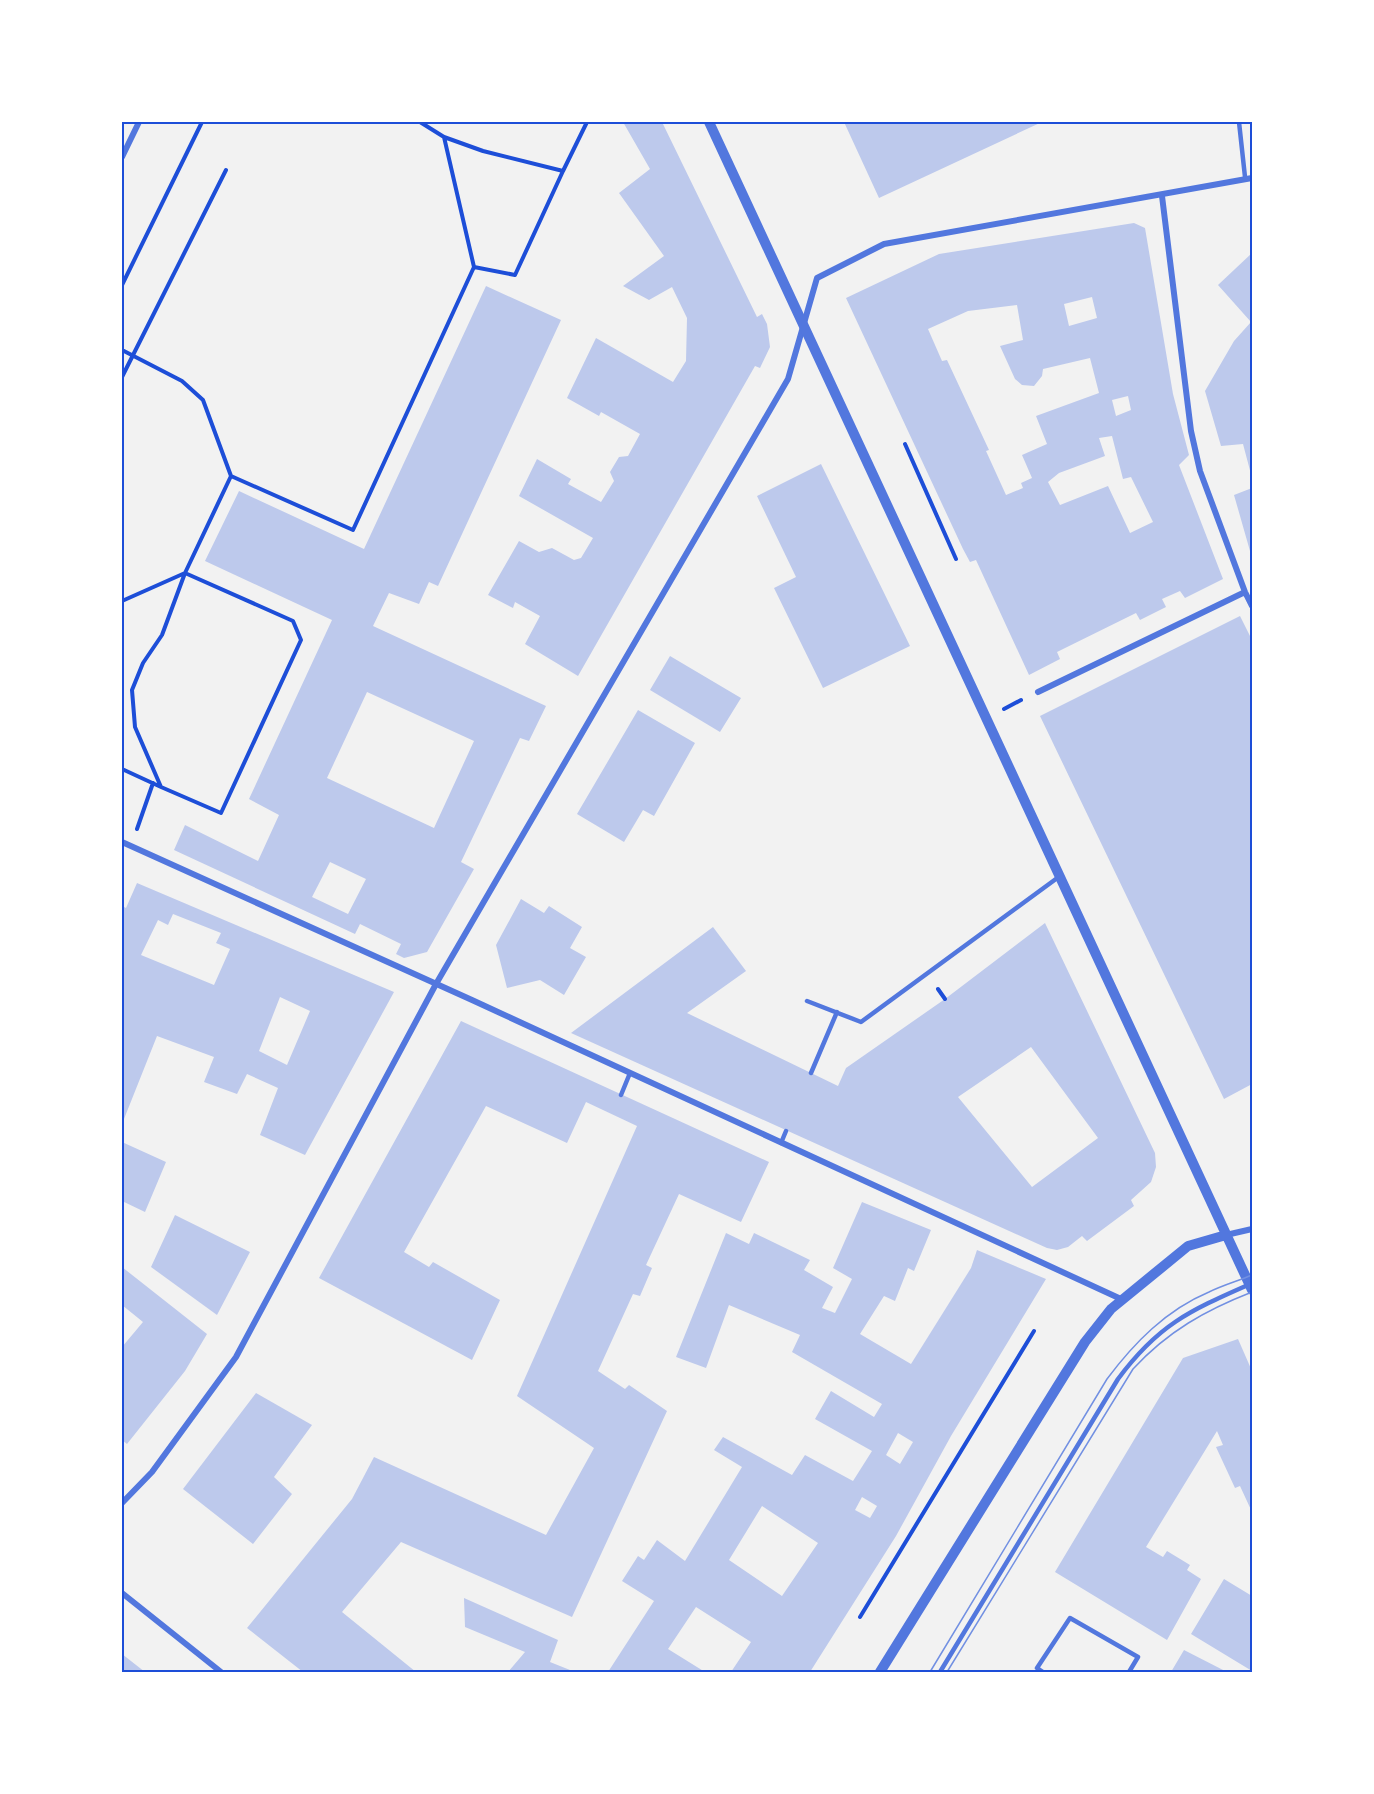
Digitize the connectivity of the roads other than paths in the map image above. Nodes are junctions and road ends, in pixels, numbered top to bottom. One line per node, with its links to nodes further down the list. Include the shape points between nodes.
1 (139, 122): 4 (street)
2 (709, 122): 7 (street)
3 (1239, 122): 5 (lane)
4 (122, 157)
5 (1249, 177): 6 (street)
6 (1162, 195): 7 (street, via 884,244 817,278); 8 (street, via 1191,431 1200,471)
7 (803, 326): 12 (street); 13 (street, via 788,379)
8 (1245, 592): 9 (street); 10 (street)
9 (1252, 606)
10 (1038, 692)
11 (122, 842): 13 (street)
12 (1060, 876): 15 (lane, via 861,1022); 22 (street)
13 (436, 984): 16 (street); 25 (street, via 236,1357 152,1472)
14 (807, 1001): 15 (lane)
15 (837, 1012): 17 (lane)
16 (630, 1073): 18 (lane); 20 (street)
17 (811, 1073)
18 (621, 1095)
19 (786, 1131): 20 (lane)
20 (781, 1143): 24 (street)
21 (1252, 1229): 22 (street)
22 (1227, 1235): 23 (street); 24 (street, via 1188,1246)
23 (1252, 1286): 29 (lane, via 1189,1312 1169,1324 1135,1356)
24 (1121, 1299): 28 (street, via 1084,1342)
25 (122, 1503)
26 (122, 1593): 27 (street)
27 (220, 1672)
28 (880, 1672)
29 (940, 1672)
30 (1043, 1672): 31 (lane, via 1037,1668 1070,1617 1138,1657)
31 (1129, 1672)

